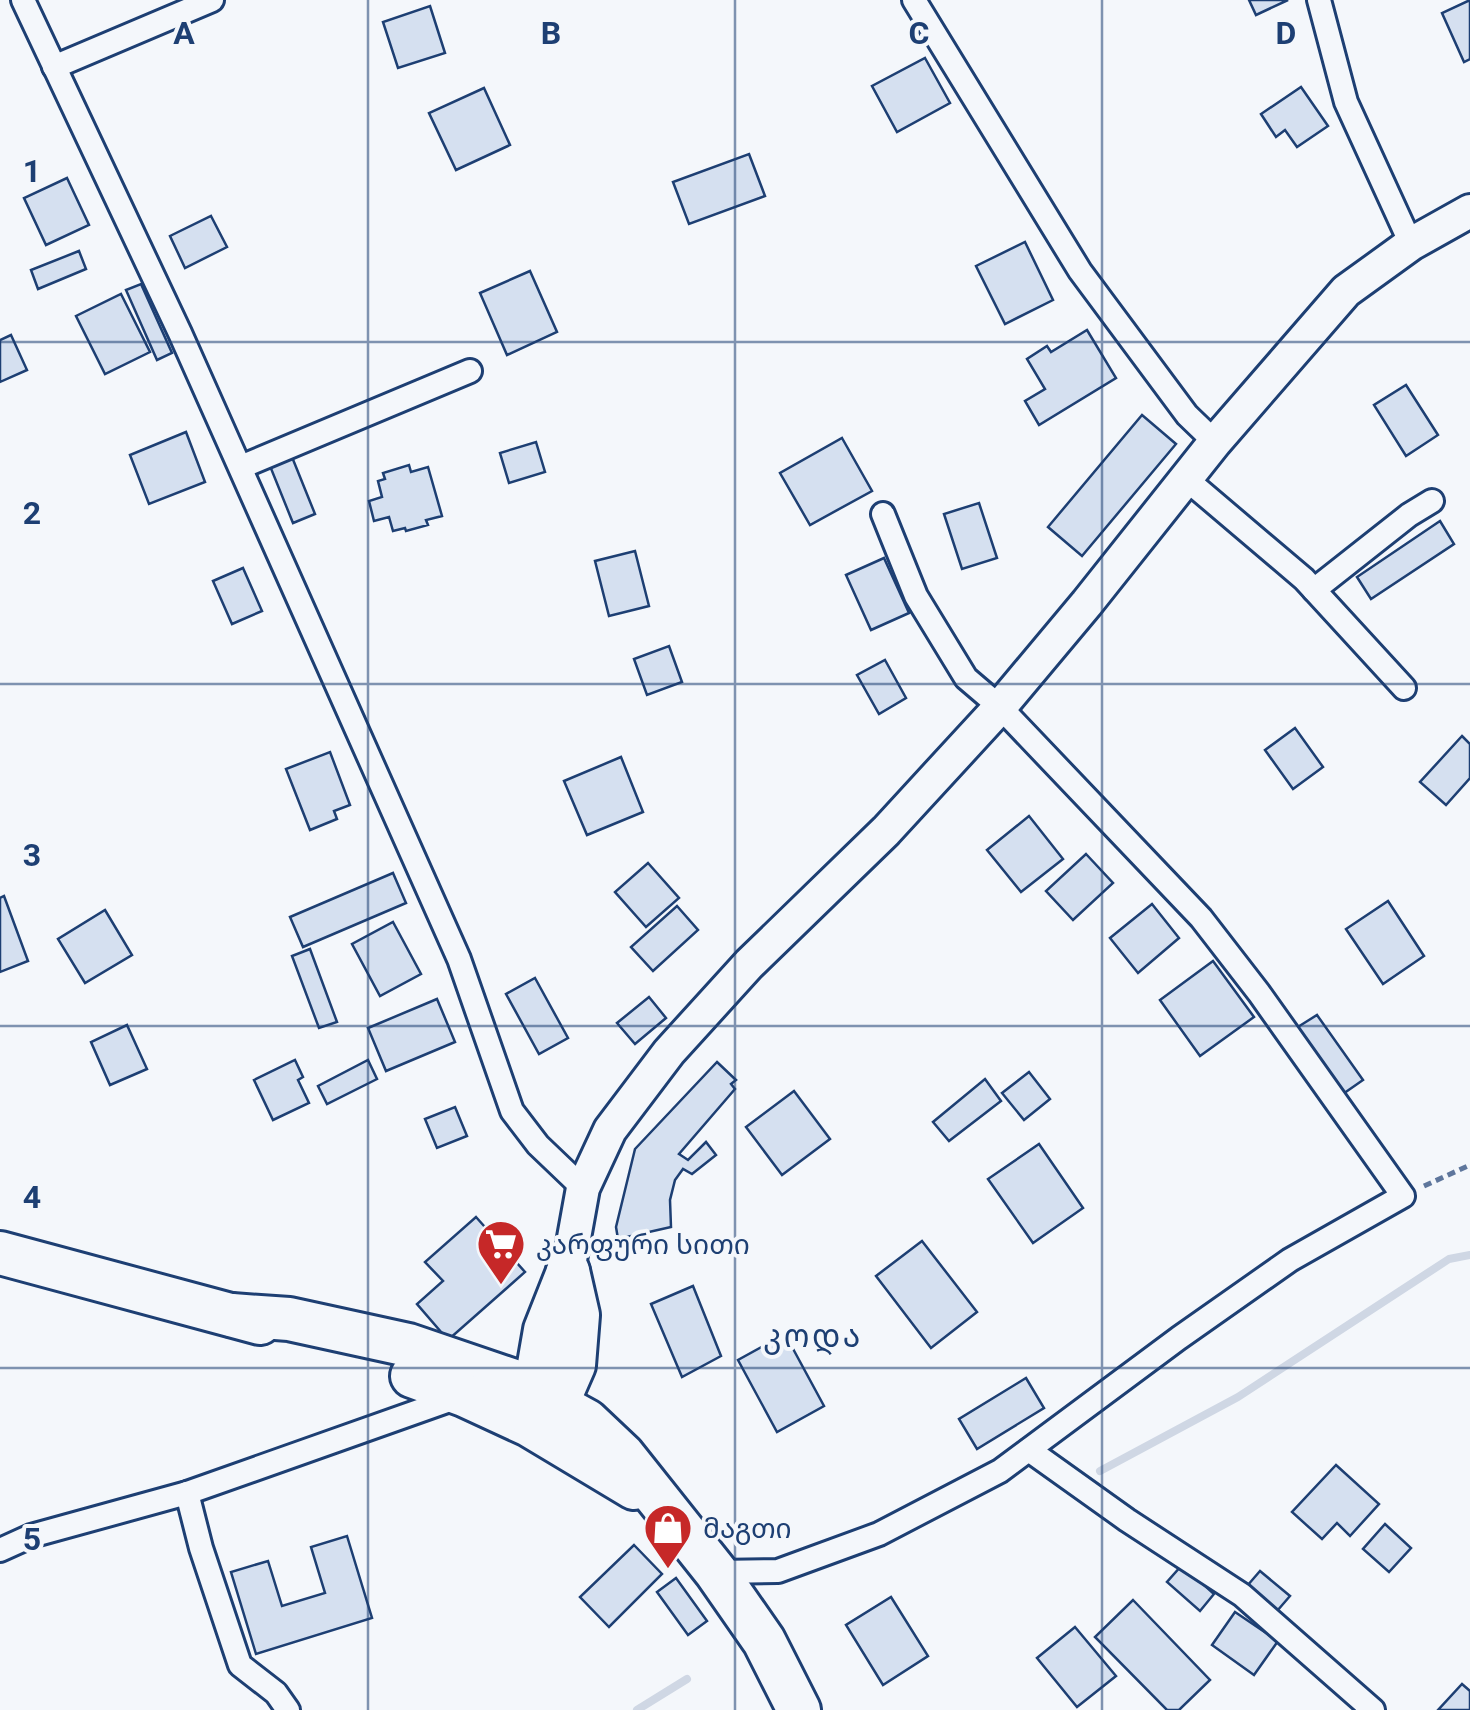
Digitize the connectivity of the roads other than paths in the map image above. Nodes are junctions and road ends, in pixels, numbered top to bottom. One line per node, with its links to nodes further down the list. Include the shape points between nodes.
1 (23, 0): 5 (street)
2 (212, 0): 5 (street)
3 (914, 0): 9 (street, via 1080,271)
4 (1319, 0): 7 (street, via 1346,102)
5 (54, 67): 10 (street)
6 (1470, 211): 7 (street)
7 (1411, 244): 9 (street, via 1346,291)
8 (470, 371): 10 (street)
9 (1214, 442): 11 (street)
10 (241, 467): 17 (street, via 459,959 512,1110)
11 (1186, 478): 14 (street); 16 (street)
12 (1432, 501): 14 (street)
13 (883, 514): 16 (street, via 916,596 966,678)
14 (1314, 590): 15 (street)
15 (1404, 688)
16 (1000, 708): 17 (street, via 668,1052 610,1130); 25 (street, via 1201,918 1403,1196 1290,1260)
17 (583, 1188): 19 (street)
18 (0, 1253): 20 (highway)
19 (568, 1271): 21 (highway, via 578,1315); 23 (highway, via 545,1330)
20 (232, 1316): 22 (highway); 23 (highway, via 289,1319 408,1344 514,1382)
21 (574, 1365): 23 (highway); 24 (highway)
22 (464, 1395): 23 (highway); 26 (street)
23 (539, 1406): 24 (highway); 27 (highway)
24 (600, 1431): 27 (highway)
25 (1028, 1450): 29 (street, via 879,1534 778,1571); 32 (street, via 1242,1596)
26 (188, 1492): 28 (street); 30 (street, via 240,1665)
27 (661, 1505): 29 (highway)
28 (0, 1550)
29 (716, 1572): 31 (highway, via 764,1641)
30 (288, 1710)
31 (799, 1710)
32 (1373, 1710)

